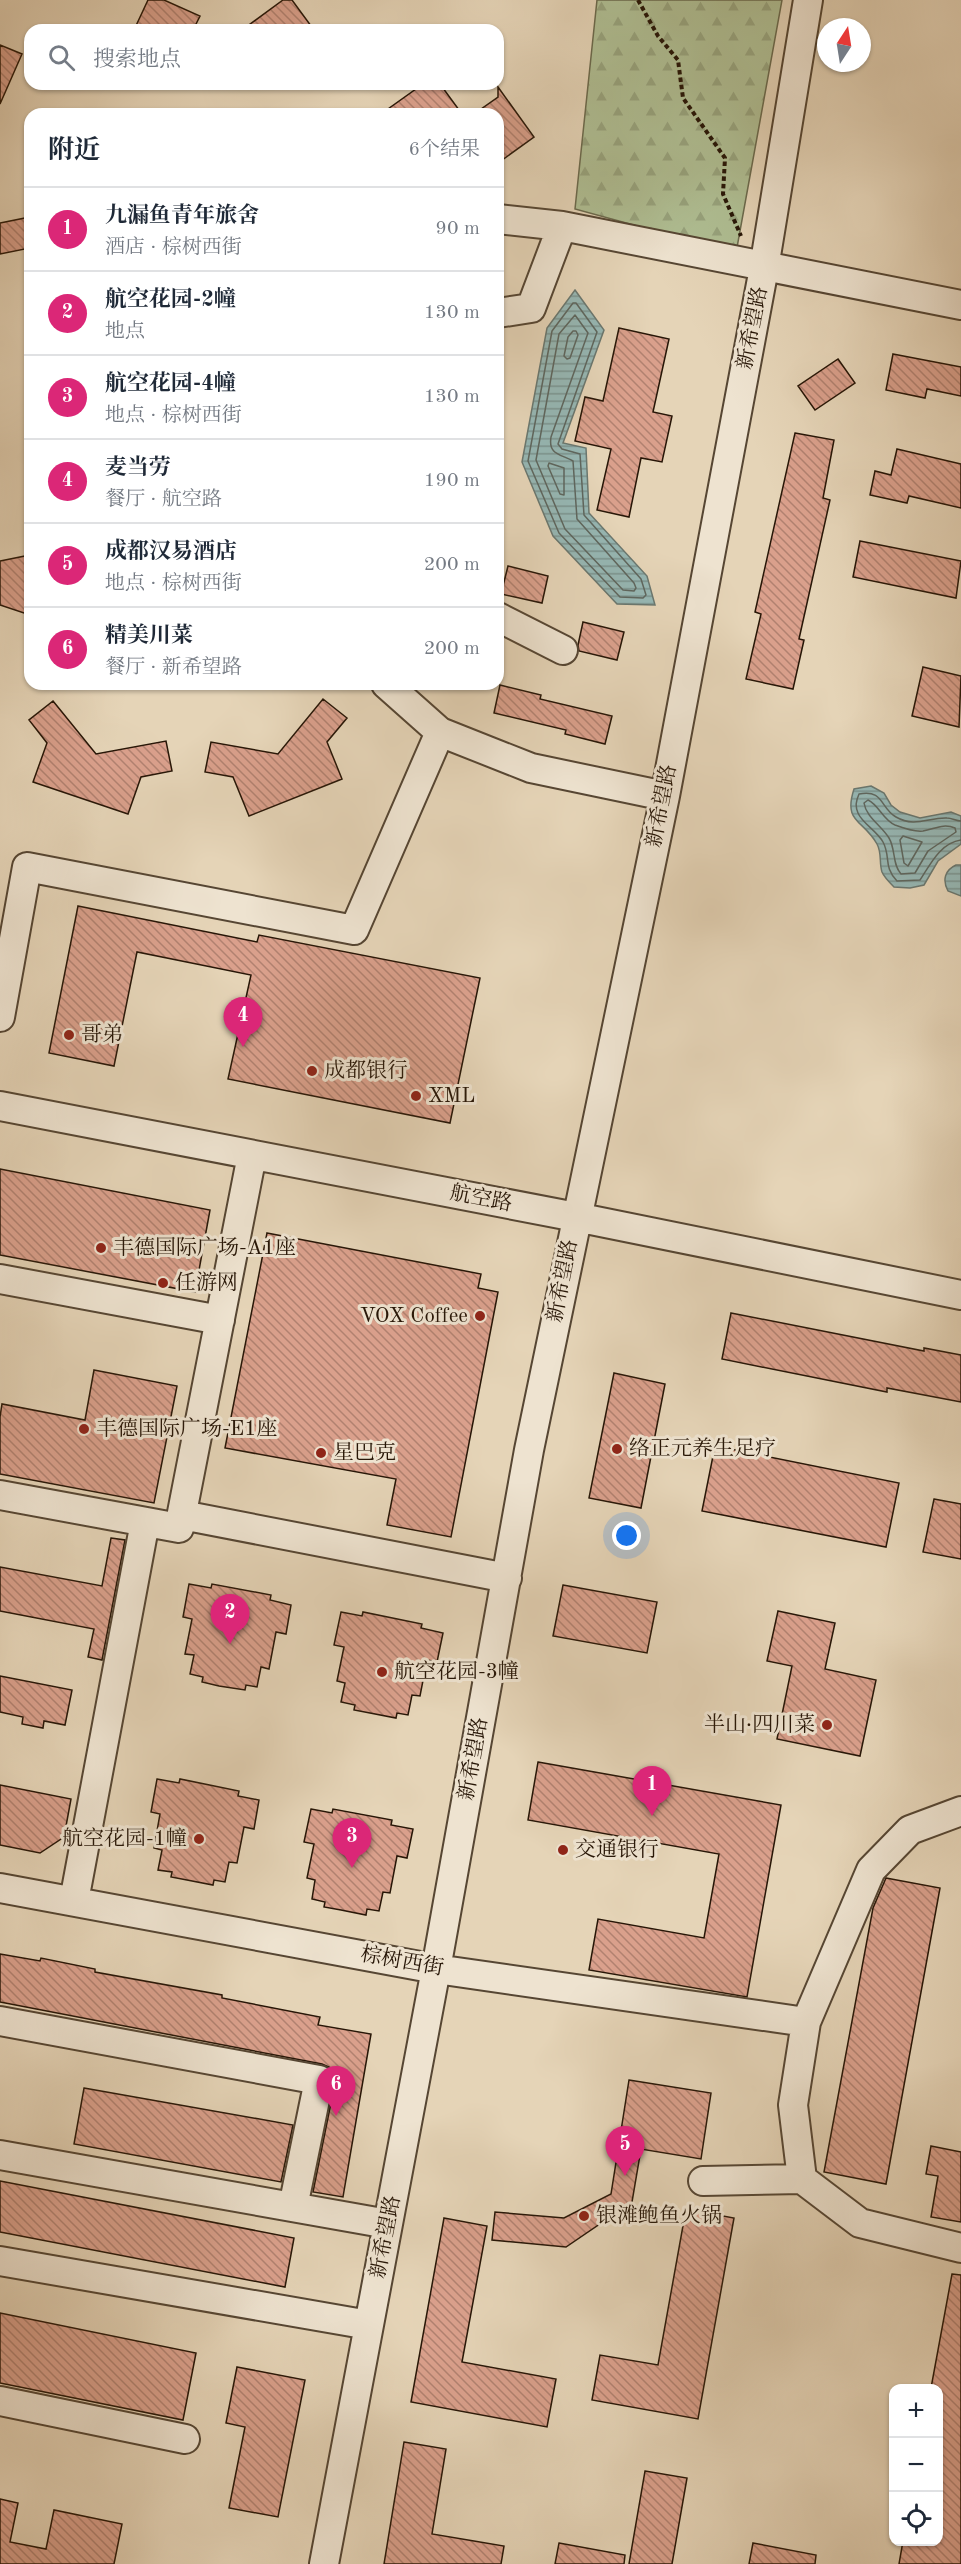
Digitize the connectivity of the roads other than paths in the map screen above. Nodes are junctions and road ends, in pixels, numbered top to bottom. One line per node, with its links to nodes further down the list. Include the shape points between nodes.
1 (808, 0): 4 (street, 新希望路)
2 (504, 220): 3 (street)
3 (562, 226): 4 (street); 6 (street, via 531,308)
4 (758, 267): 5 (street); 11 (street, 新希望路)
5 (961, 305)
6 (504, 312)
7 (504, 620): 8 (street)
8 (563, 650)
9 (393, 690): 10 (street)
10 (440, 732): 11 (street, via 531,768); 12 (street, via 354,930 27,867)
11 (665, 796): 15 (street, 新希望路)
12 (0, 1017)
13 (0, 1106): 14 (street, 航空路)
14 (252, 1155): 15 (street, 航空路); 18 (street)
15 (576, 1217): 17 (street, 航空路); 22 (street, 新希望路)
16 (0, 1279): 18 (street)
17 (961, 1295)
18 (220, 1320): 20 (street)
19 (0, 1495): 21 (street)
20 (182, 1515): 21 (street, via 179,1528); 22 (street)
21 (145, 1522): 25 (street)
22 (507, 1578): 26 (street, 新希望路)
23 (961, 1811): 28 (street, via 910,1830 871,1870)
24 (0, 1888): 25 (street, 棕树西街)
25 (74, 1902): 26 (street, 棕树西街)
26 (436, 1969): 28 (street, 棕树西街); 33 (street, 新希望路)
27 (0, 2021): 32 (street, via 320,2080)
28 (806, 2022): 30 (street, via 793,2104)
29 (0, 2155): 32 (street)
30 (802, 2179): 31 (street); 34 (street, via 860,2223)
31 (703, 2181)
32 (293, 2207): 33 (street)
33 (388, 2224): 36 (street, 新希望路)
34 (961, 2247)
35 (0, 2261): 36 (street)
36 (369, 2325): 39 (street, 新希望路)
37 (0, 2401): 38 (street)
38 (185, 2439)
39 (324, 2564)

